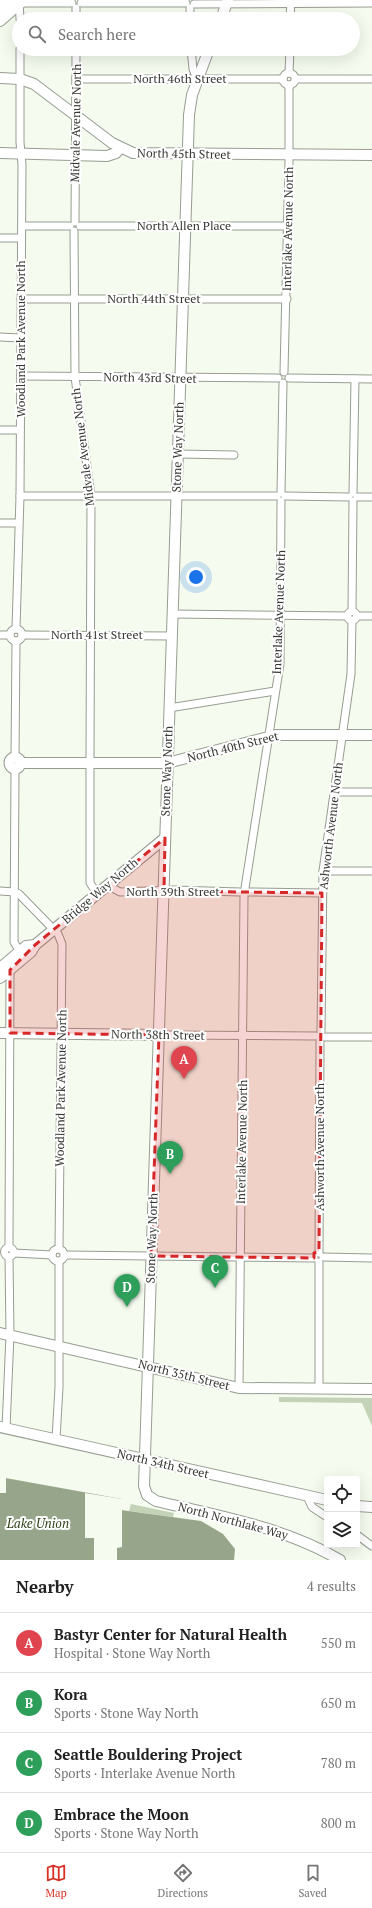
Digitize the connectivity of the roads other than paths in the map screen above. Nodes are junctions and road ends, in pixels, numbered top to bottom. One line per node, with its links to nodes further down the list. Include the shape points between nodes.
1 (21, 1): 4 (street); 5 (street); 8 (main road); 9 (street); 12 (main road)
2 (227, 2): 3 (street); 6 (street); 10 (main road)
3 (291, 2): 7 (street); 11 (street)
4 (0, 3)
5 (76, 3): 6 (street)
6 (190, 3)
7 (372, 3)
8 (0, 10)
9 (20, 12)
10 (223, 12)
11 (290, 12)
12 (0, 21)
13 (20, 56): 22 (street, Woodland Park Avenue North)
14 (76, 56): 20 (street, Midvale Avenue North)
15 (192, 56): 23 (street)
16 (206, 56): 23 (main road, Stone Way North)
17 (290, 56): 18 (street)
18 (289, 73): 21 (street); 24 (street, via 294,74)
19 (0, 78): 22 (main road)
20 (76, 78): 23 (street, North 46th Street); 27 (street, Midvale Avenue North)
21 (283, 78): 23 (street, North 46th Street); 26 (street, via 284,83)
22 (20, 79): 27 (main road, via 34,84); 30 (street, Woodland Park Avenue North)
23 (197, 79): 33 (main road, Stone Way North, via 190,103)
24 (296, 79): 25 (street); 26 (street, via 294,84)
25 (372, 79)
26 (289, 85): 32 (street, Interlake Avenue North)
27 (76, 115): 28 (main road); 31 (street, Midvale Avenue North)
28 (120, 148): 31 (main road, North 45th Street, via 114,154 101,156); 33 (main road, North 45th Street, via 140,154)
29 (0, 153): 30 (main road, North 45th Street)
30 (21, 153): 31 (main road, North 45th Street); 35 (street, Woodland Park Avenue North)
31 (75, 154): 36 (street, Midvale Avenue North)
32 (289, 154): 33 (main road, North 45th Street); 34 (main road, North 45th Street); 38 (street, Interlake Avenue North)
33 (188, 155): 37 (main road, Stone Way North)
34 (372, 155)
35 (22, 226): 36 (street, North Allen Place); 40 (street, Woodland Park Avenue North)
36 (75, 226): 37 (street, North Allen Place); 43 (street, Midvale Avenue North)
37 (186, 226): 38 (street, North Allen Place); 41 (main road, Stone Way North)
38 (288, 226): 44 (street, Interlake Avenue North)
39 (0, 238): 40 (street)
40 (21, 238): 42 (street, Woodland Park Avenue North)
41 (183, 298): 43 (street, North 44th Street); 44 (street, North 44th Street); 50 (main road, Stone Way North)
42 (21, 299): 43 (street, North 44th Street); 46 (street, Woodland Park Avenue North)
43 (74, 299): 49 (street, Midvale Avenue North)
44 (287, 299): 47 (street, Interlake Avenue North)
45 (0, 338): 46 (street)
46 (21, 338): 48 (street, Woodland Park Avenue North)
47 (287, 375): 51 (street); 53 (street, via 287,383)
48 (21, 376): 49 (street, North 43rd Street); 55 (street, Woodland Park Avenue North)
49 (75, 377): 50 (street, North 43rd Street); 59 (street, Midvale Avenue North)
50 (181, 378): 53 (street, North 43rd Street); 56 (main road, Stone Way North)
51 (355, 379): 52 (street); 62 (street, Ashworth Avenue North)
52 (372, 379)
53 (280, 381): 61 (street, Interlake Avenue North)
54 (0, 430): 55 (street)
55 (20, 430): 58 (street, Woodland Park Avenue North)
56 (178, 454): 57 (street); 60 (main road, Stone Way North)
57 (234, 455)
58 (20, 496): 59 (street); 65 (street, Woodland Park Avenue North)
59 (91, 496): 60 (street); 74 (street, Midvale Avenue North)
60 (176, 496): 61 (street); 66 (main road, Stone Way North)
61 (281, 497): 62 (street); 67 (street, Interlake Avenue North)
62 (353, 497): 63 (street); 68 (street, Ashworth Avenue North)
63 (372, 497)
64 (0, 523): 65 (street)
65 (18, 523): 70 (street, Woodland Park Avenue North)
66 (172, 614): 67 (street); 75 (main road, Stone Way North)
67 (281, 615): 68 (street); 77 (street, Interlake Avenue North, via 280,664)
68 (352, 616): 69 (street); 79 (street, Ashworth Avenue North, via 351,674)
69 (372, 616)
70 (16, 629): 72 (street, via 12,630); 73 (street)
71 (0, 635): 72 (street)
72 (10, 635): 76 (street, via 12,640)
73 (22, 635): 74 (street, North 41st Street); 76 (street)
74 (90, 635): 75 (street, North 41st Street); 83 (street, Midvale Avenue North)
75 (172, 636): 78 (main road, Stone Way North)
76 (16, 641): 82 (street)
77 (276, 691): 78 (street); 81 (street, Interlake Avenue North)
78 (169, 708): 84 (main road, Stone Way North)
79 (342, 735): 80 (main road, North 40th Street); 81 (main road, North 40th Street); 85 (street, Ashworth Avenue North)
80 (372, 735)
81 (270, 736): 84 (main road, North 40th Street); 94 (street, Interlake Avenue North)
82 (12, 763): 83 (main road, North 40th Street); 93 (street)
83 (90, 763): 84 (main road, North 40th Street); 96 (street, Midvale Avenue North, via 90,883)
84 (167, 763): 87 (main road, Stone Way North)
85 (335, 792): 86 (street); 88 (street, Ashworth Avenue North)
86 (372, 792)
87 (165, 838): 90 (main road, Bridge Way North); 91 (main road, Stone Way North)
88 (323, 871): 89 (street); 95 (street, Ashworth Avenue North)
89 (372, 871)
90 (107, 885): 91 (street, North 39th Street, via 120,892); 96 (main road, Bridge Way North)
91 (164, 891): 94 (street, North 39th Street); 105 (main road, Stone Way North)
92 (0, 892): 93 (street)
93 (15, 892): 97 (street); 99 (street, via 14,942)
94 (244, 892): 95 (street, North 39th Street); 106 (street, Interlake Avenue North)
95 (322, 892): 107 (street, Ashworth Avenue North)
96 (97, 893): 97 (main road, Bridge Way North)
97 (54, 929): 98 (main road, Bridge Way North); 104 (street, Woodland Park Avenue North, via 62,944)
98 (35, 945): 99 (main road, Bridge Way North, via 26,946); 101 (main road, Bridge Way North, via 31,952)
99 (20, 952): 100 (main road, Bridge Way North)
100 (0, 968)
101 (10, 970): 102 (main road, Bridge Way North); 103 (street)
102 (0, 978)
103 (5, 1033): 104 (main road, North 38th Street); 110 (street)
104 (61, 1034): 105 (main road, North 38th Street); 109 (street, Woodland Park Avenue North)
105 (159, 1035): 106 (street, North 38th Street); 113 (main road, Stone Way North)
106 (243, 1036): 107 (street, North 38th Street); 114 (street, Interlake Avenue North)
107 (320, 1037): 108 (street, North 38th Street); 115 (street, Ashworth Avenue North)
108 (372, 1037)
109 (59, 1249): 111 (street, via 53,1251); 112 (street)
110 (7, 1252): 111 (street); 118 (street)
111 (52, 1255): 117 (street, via 54,1260)
112 (65, 1255): 113 (street); 117 (street)
113 (151, 1256): 114 (street); 120 (main road, Stone Way North)
114 (241, 1257): 115 (street); 121 (street, Interlake Avenue North)
115 (319, 1258): 116 (street); 122 (street, Ashworth Avenue North)
116 (372, 1258)
117 (59, 1262): 119 (street)
118 (5, 1334): 119 (main road, North 35th Street); 124 (street)
119 (59, 1346): 120 (main road, North 35th Street); 125 (street)
120 (148, 1367): 121 (main road, North 35th Street); 126 (main road, Stone Way North)
121 (239, 1388): 122 (main road, North 35th Street)
122 (319, 1389): 123 (main road, North 35th Street)
123 (372, 1389)
124 (3, 1428): 125 (main road, North 34th Street)
125 (56, 1439): 126 (main road, North 34th Street)
126 (144, 1460): 127 (main road, Stone Way North, via 144,1486); 128 (main road, North 34th Street)
127 (147, 1495): 135 (main road, North Northlake Way, via 156,1501 280,1532)
128 (307, 1496): 129 (main road, North 34th Street); 132 (street, via 312,1507)
129 (324, 1499)
130 (360, 1506): 131 (main road)
131 (372, 1507)
132 (324, 1515)
133 (360, 1537): 134 (street)
134 (372, 1546)
135 (340, 1560)

